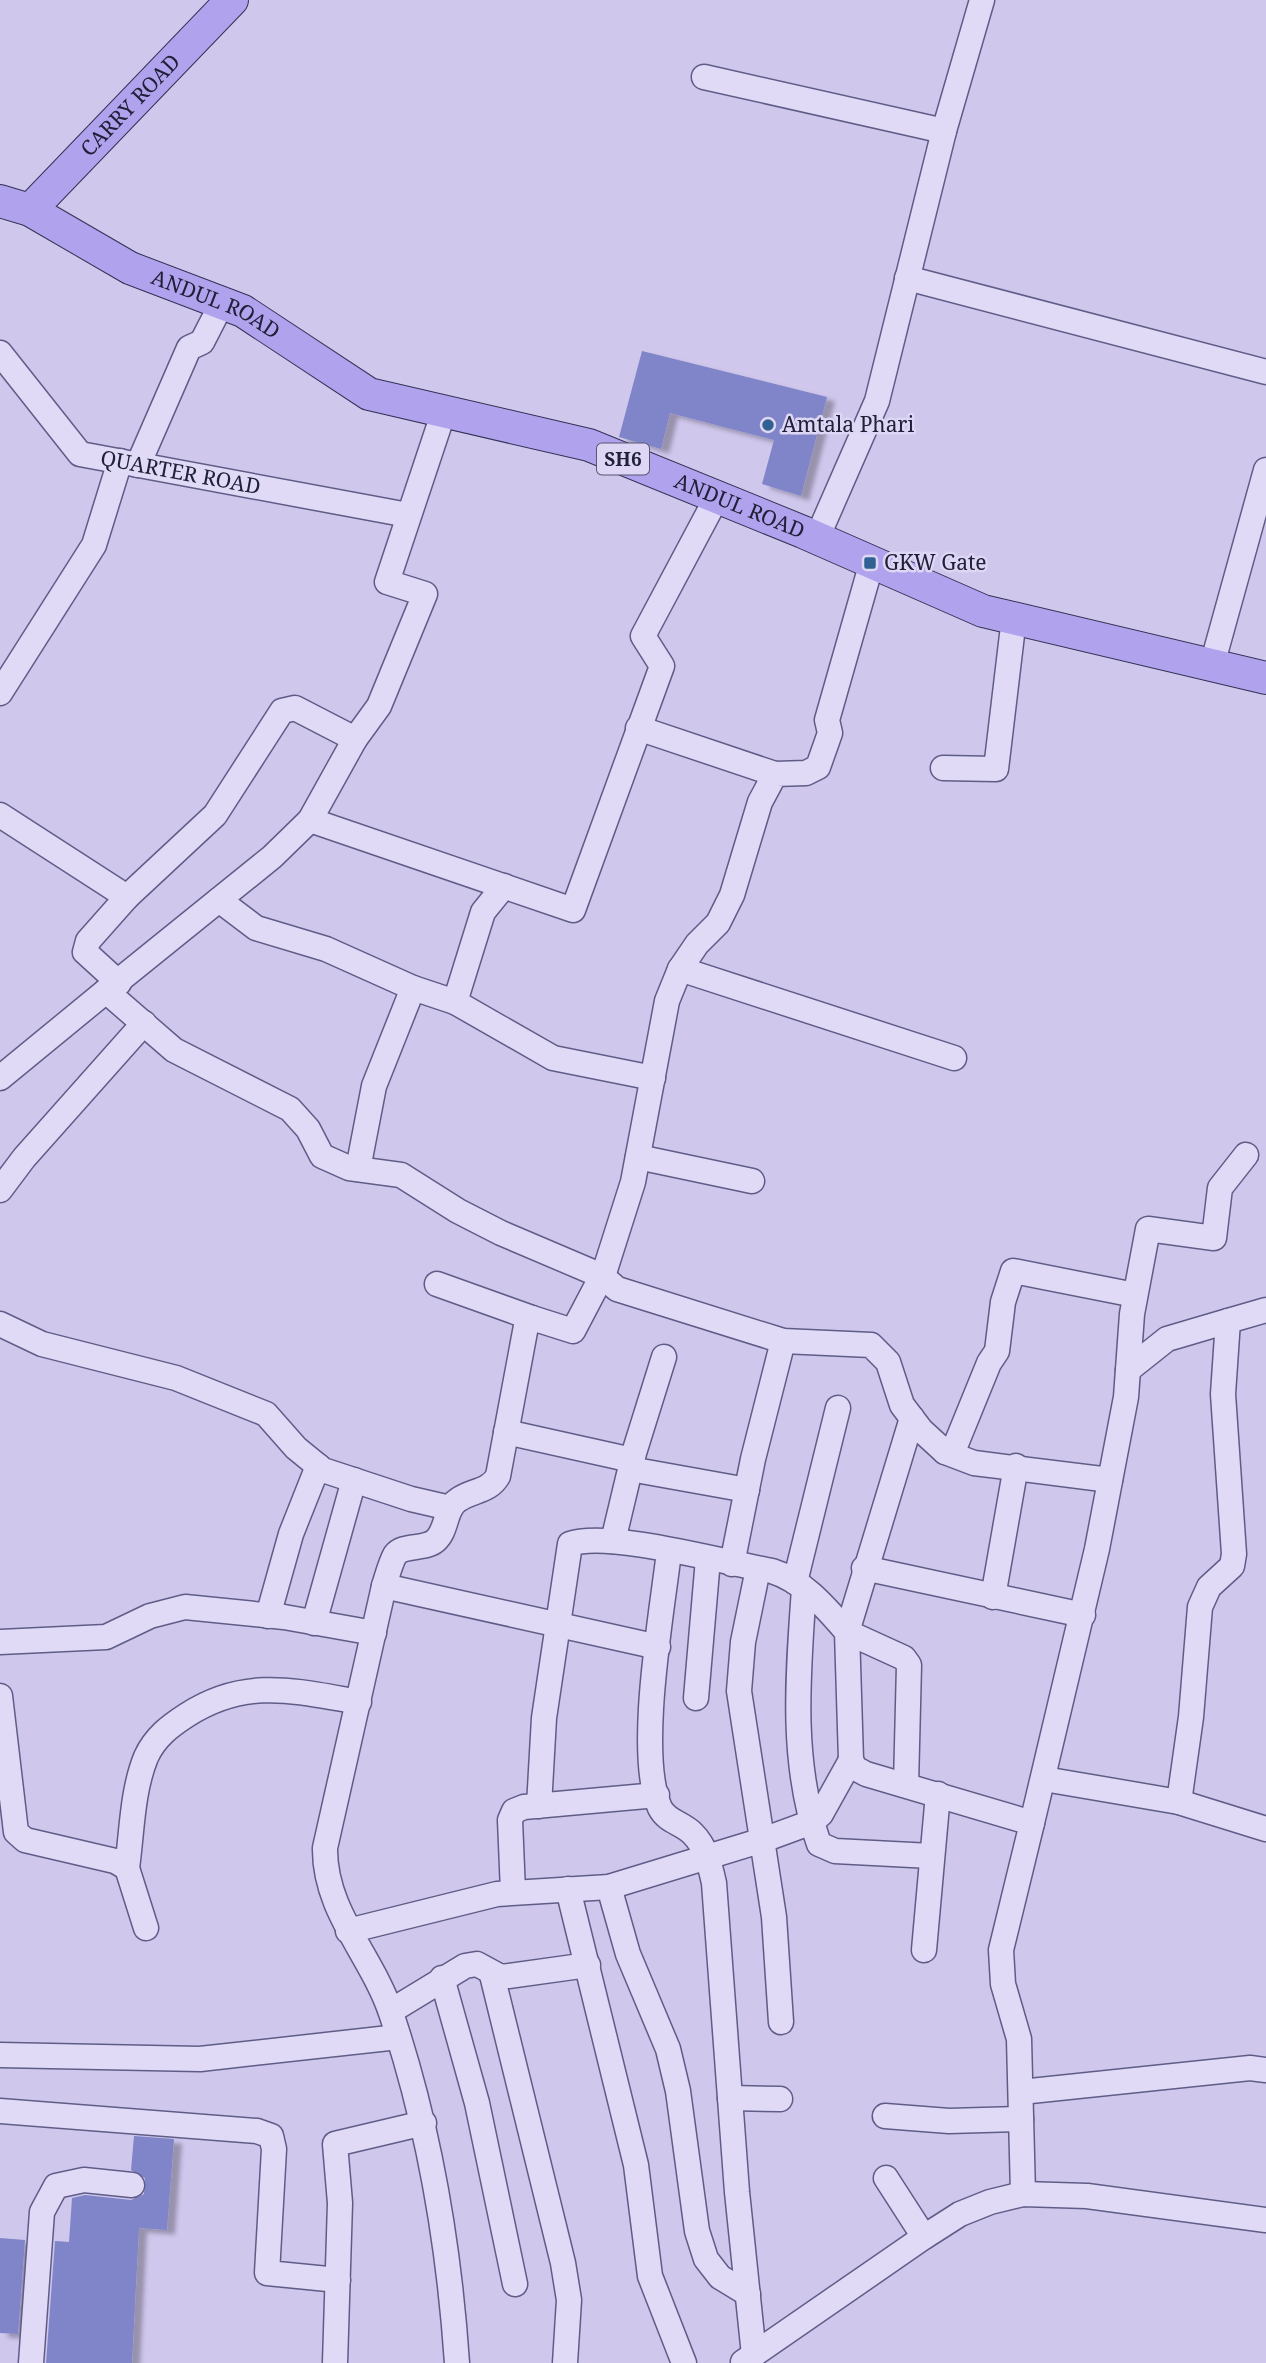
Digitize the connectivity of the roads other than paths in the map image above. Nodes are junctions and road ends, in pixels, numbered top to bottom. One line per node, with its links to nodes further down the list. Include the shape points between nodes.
1 (232, 0): 6 (main road, CARRY ROAD)
2 (982, 0): 4 (street)
3 (704, 77): 4 (street)
4 (944, 131): 7 (street)
5 (0, 201): 6 (main road, ANDUL ROAD / SH6)
6 (30, 210): 8 (main road, ANDUL ROAD / SH6, via 130,268)
7 (907, 278): 10 (street); 16 (street, via 877,401)
8 (222, 303): 11 (main road, ANDUL ROAD / SH6, via 243,311 369,394); 12 (street, via 202,342 189,348)
9 (0, 353): 12 (street, QUARTER ROAD, via 79,454)
10 (1266, 372)
11 (444, 411): 14 (main road, ANDUL ROAD / SH6, via 589,445); 15 (street)
12 (129, 463): 15 (street, QUARTER ROAD); 21 (street, via 94,544)
13 (1266, 470): 19 (street)
14 (717, 497): 16 (main road, ANDUL ROAD / SH6); 22 (street, via 643,636 662,666)
15 (408, 515): 23 (street, via 387,582 425,594 379,706)
16 (817, 538): 17 (main road, ANDUL ROAD / SH6)
17 (872, 562): 18 (main road, ANDUL ROAD / SH6, via 983,611); 25 (street, via 818,767 806,773)
18 (1014, 618): 19 (main road, ANDUL ROAD / SH6); 24 (street, via 996,769)
19 (1212, 665): 20 (main road, ANDUL ROAD / SH6)
20 (1266, 678)
21 (0, 693)
22 (638, 728): 25 (street); 28 (street, via 573,911)
23 (355, 739): 27 (street); 29 (street, via 295,708 282,711 215,816)
24 (943, 768)
25 (775, 774): 31 (street, via 760,802 732,895 718,923)
26 (0, 814): 29 (street)
27 (310, 820): 28 (street); 30 (street)
28 (504, 886): 34 (street, via 483,912)
29 (127, 897): 32 (street, via 85,952)
30 (219, 901): 32 (street); 33 (street, via 256,928 326,949)
31 (680, 969): 36 (street); 38 (street, via 667,1001)
32 (113, 987): 35 (street); 37 (street)
33 (412, 988): 34 (street); 41 (street, via 374,1086)
34 (455, 1002): 38 (street, via 553,1058)
35 (144, 1023): 41 (street, via 174,1050 290,1109 323,1156); 43 (street)
36 (954, 1058)
37 (0, 1078)
38 (653, 1078): 40 (street)
39 (1246, 1155): 46 (street, via 1220,1188 1214,1238 1148,1229)
40 (638, 1157): 42 (street); 44 (street)
41 (358, 1169): 44 (street, via 401,1175 480,1222)
42 (752, 1181)
43 (0, 1190)
44 (602, 1276): 48 (street, via 573,1331); 51 (street, via 617,1289)
45 (437, 1283): 48 (street)
46 (1135, 1295): 53 (street); 57 (street, via 1013,1271 1003,1301 998,1351 957,1444)
47 (1266, 1310): 49 (street)
48 (532, 1318): 56 (street, via 526,1326)
49 (1228, 1321): 53 (street, via 1167,1339); 91 (street, via 1223,1394 1234,1554 1232,1566 1209,1587 1200,1607)
50 (0, 1324): 58 (street, via 42,1344 176,1378 266,1414)
51 (783, 1340): 55 (street, via 871,1345 888,1362 902,1405); 63 (street)
52 (664, 1357): 59 (street)
53 (1128, 1370): 62 (street)
54 (838, 1408): 71 (street)
55 (912, 1418): 57 (street); 69 (street)
56 (506, 1432): 59 (street); 64 (street, via 493,1485 457,1500)
57 (945, 1452): 60 (street, via 974,1463)
58 (318, 1465): 61 (street); 75 (street, via 291,1534)
59 (631, 1465): 63 (street); 65 (street)
60 (1016, 1466): 62 (street); 73 (street)
61 (355, 1480): 64 (street); 76 (street)
62 (1110, 1480): 74 (street)
63 (747, 1490): 68 (street)
64 (450, 1508): 72 (street, via 444,1530 434,1542 400,1550)
65 (613, 1541): 66 (street); 77 (street, via 587,1539 570,1544)
66 (669, 1552): 67 (street); 81 (street)
67 (708, 1559): 68 (street); 83 (street)
68 (732, 1564): 70 (street)
69 (864, 1568): 73 (street); 78 (street)
70 (758, 1569): 71 (street); 96 (street, via 743,1642 739,1691)
71 (800, 1585): 78 (street); 93 (street, via 797,1723)
72 (384, 1586): 77 (street); 79 (street)
73 (993, 1597): 74 (street)
74 (1083, 1615): 87 (street)
75 (268, 1616): 76 (street); 80 (street, via 184,1607 150,1616 106,1637)
76 (314, 1623): 79 (street)
77 (557, 1626): 81 (street); 92 (street, via 544,1718)
78 (847, 1632): 86 (street); 88 (street, via 904,1658 909,1665)
79 (374, 1633): 84 (street)
80 (0, 1642)
81 (659, 1647): 90 (street, via 649,1739)
82 (0, 1696): 85 (street)
83 (696, 1698)
84 (359, 1702): 99 (street, via 276,1688 244,1691 207,1702 169,1727 146,1757); 104 (street, via 326,1848 330,1888)
85 (3, 1745): 99 (street, via 16,1832 25,1840 115,1861)
86 (851, 1760): 88 (street, via 866,1774); 93 (street)
87 (1044, 1779): 91 (street); 94 (street)
88 (906, 1785): 89 (street)
89 (938, 1794): 94 (street); 97 (street)
90 (657, 1795): 92 (street); 98 (street, via 667,1818 693,1833)
91 (1179, 1802): 95 (street)
92 (539, 1806): 102 (street, via 514,1811 510,1819)
93 (812, 1822): 96 (street); 97 (street, via 818,1844 825,1849)
94 (1032, 1823): 114 (street, via 1001,1950 1003,1984 1019,2039)
95 (1266, 1829)
96 (764, 1840): 98 (street); 110 (street)
97 (931, 1856): 105 (street)
98 (708, 1858): 100 (street); 115 (street, via 718,1910)
99 (127, 1868): 103 (street)
100 (609, 1887): 101 (street); 128 (street, via 628,1954 668,2049 697,2231 706,2259 719,2277)
101 (568, 1889): 102 (street); 106 (street)
102 (513, 1892): 104 (street)
103 (146, 1928)
104 (348, 1931): 109 (street)
105 (923, 1950)
106 (588, 1965): 107 (street, via 510,1977); 134 (street, via 636,2165 650,2276)
107 (492, 1975): 108 (street, via 477,1964); 133 (street, via 563,2263 569,2300)
108 (442, 1978): 109 (street); 127 (street, via 477,2103)
109 (391, 2011): 111 (street)
110 (780, 2022)
111 (398, 2037): 112 (street, via 200,2059); 120 (street)
112 (0, 2055)
113 (1266, 2070): 114 (street)
114 (1021, 2092): 119 (street)
115 (730, 2098): 116 (street); 128 (street)
116 (780, 2099)
117 (0, 2111): 126 (street, via 257,2131 271,2136 267,2273)
118 (885, 2116): 119 (street, via 949,2121)
119 (1021, 2119): 123 (street)
120 (424, 2123): 126 (street, via 335,2144 340,2203); 132 (street)
121 (886, 2178): 125 (street)
122 (132, 2185): 130 (street, via 84,2180 56,2186 42,2212)
123 (1023, 2194): 124 (street, via 1087,2196); 125 (street, via 960,2214)
124 (1266, 2220)
125 (924, 2237): 129 (street)
126 (338, 2280): 131 (street)
127 (515, 2284)
128 (748, 2294): 129 (street)
129 (748, 2359)
130 (31, 2363)
131 (335, 2363)
132 (457, 2363)
133 (565, 2363)
134 (684, 2363)

